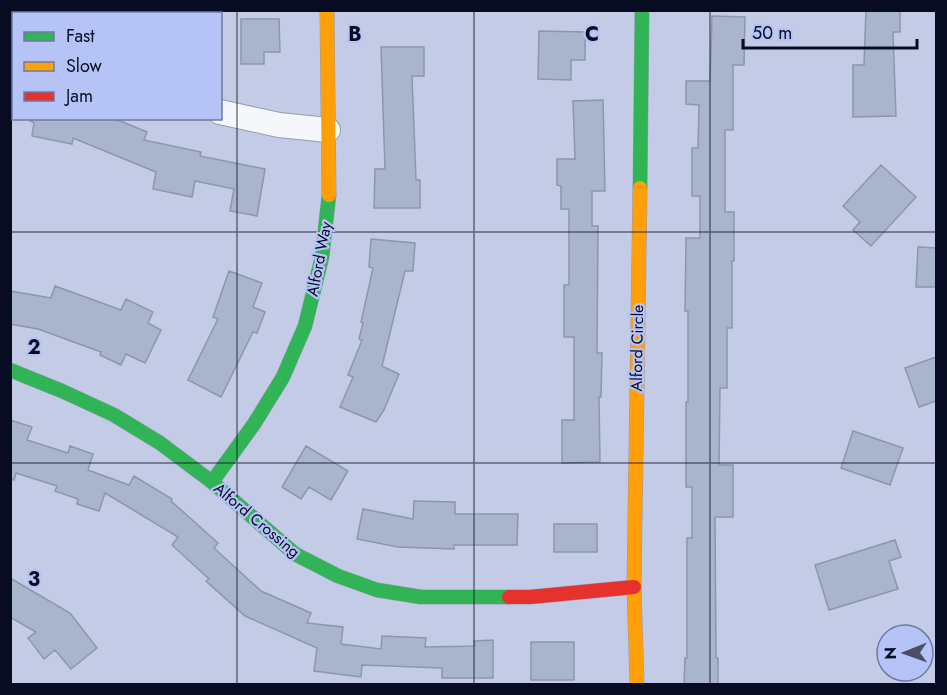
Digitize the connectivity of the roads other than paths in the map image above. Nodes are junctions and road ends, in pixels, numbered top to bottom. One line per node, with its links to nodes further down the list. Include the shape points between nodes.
1 (327, 10): 4 (street, Alford Way)
2 (642, 11): 7 (street, Alford Circle)
3 (222, 112): 4 (street, via 279,125)
4 (328, 130): 6 (street, Alford Way, via 329,200 322,257 305,326 283,377)
5 (10, 370): 6 (street, Alford Crossing, via 114,415)
6 (212, 482): 7 (street, Alford Crossing, via 295,554 377,590 421,597 530,597)
7 (634, 587): 8 (street, Alford Circle)
8 (636, 684)

